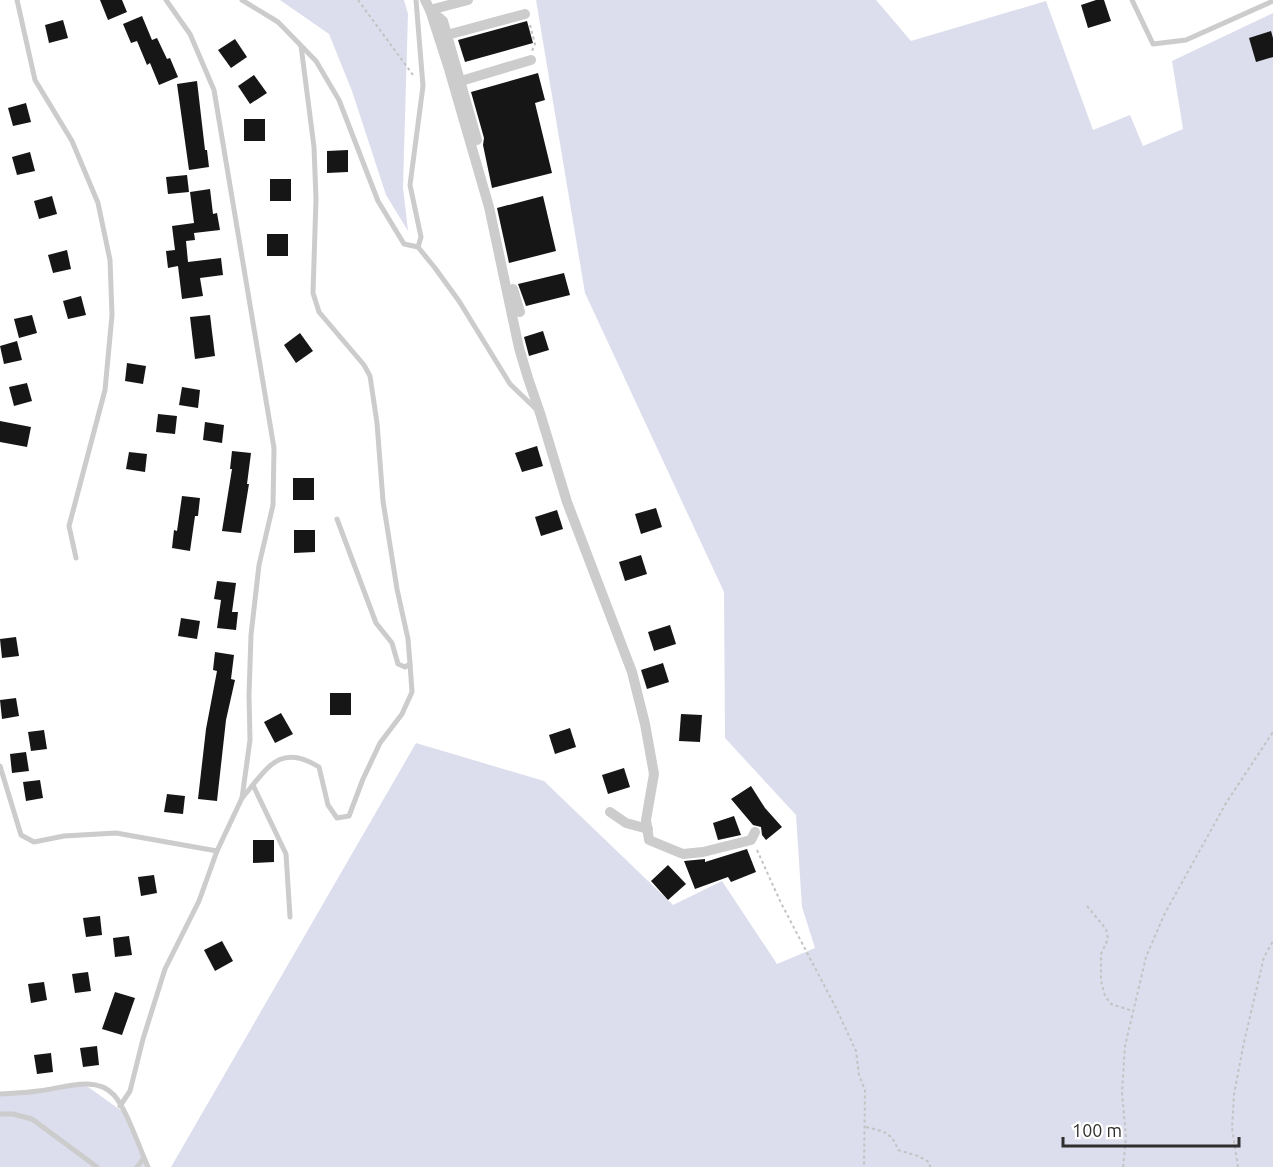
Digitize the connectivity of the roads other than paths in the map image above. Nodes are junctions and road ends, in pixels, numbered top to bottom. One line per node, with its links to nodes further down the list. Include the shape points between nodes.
1 (17, 0): 18 (lane, via 35,80 72,141 98,203 110,260 111,315 105,390 69,526)
2 (165, 0): 22 (lane, via 190,34 213,90 274,448 273,505 259,566 251,635 250,740)
3 (242, 0): 11 (lane, via 278,22)
4 (416, 0): 14 (lane, via 423,86 411,185 421,237)
5 (468, 0): 8 (street)
6 (1132, 0): 7 (lane, via 1153,44 1186,40)
7 (1273, 1)
8 (427, 5): 10 (street, via 443,21); 16 (street, via 489,207 519,348)
9 (525, 14): 10 (street)
10 (447, 35): 13 (street)
11 (301, 46): 14 (lane, via 316,61 339,100 378,201 404,244); 19 (lane, via 314,147 313,293 319,312 370,376 383,501)
12 (531, 60): 13 (street)
13 (461, 81): 15 (street)
14 (418, 247): 16 (lane, via 459,301 510,384)
15 (520, 312)
16 (540, 413): 24 (street, via 567,502 632,672 654,774)
17 (337, 519): 19 (lane, via 376,623 392,643 398,664)
18 (76, 558)
19 (411, 664): 21 (lane, via 412,692 402,714 380,743 350,816 337,818 328,805 319,768 305,758 286,758 268,765)
20 (0, 765): 26 (lane, via 21,835 34,842 116,833)
21 (253, 785): 22 (lane); 27 (lane, via 286,854)
22 (242, 798): 26 (lane)
23 (610, 812): 24 (street, via 626,823)
24 (648, 829): 25 (street, via 649,840 683,854 703,852)
25 (753, 836)
26 (217, 851): 29 (lane, via 199,901 165,969 130,1092)
27 (290, 917)
28 (0, 1094): 29 (lane, via 84,1084 104,1087)
29 (120, 1106): 31 (lane)
30 (0, 1114): 32 (lane, via 32,1119)
31 (144, 1158): 33 (lane); 34 (lane)
32 (97, 1167)
33 (137, 1167)
34 (148, 1167)

